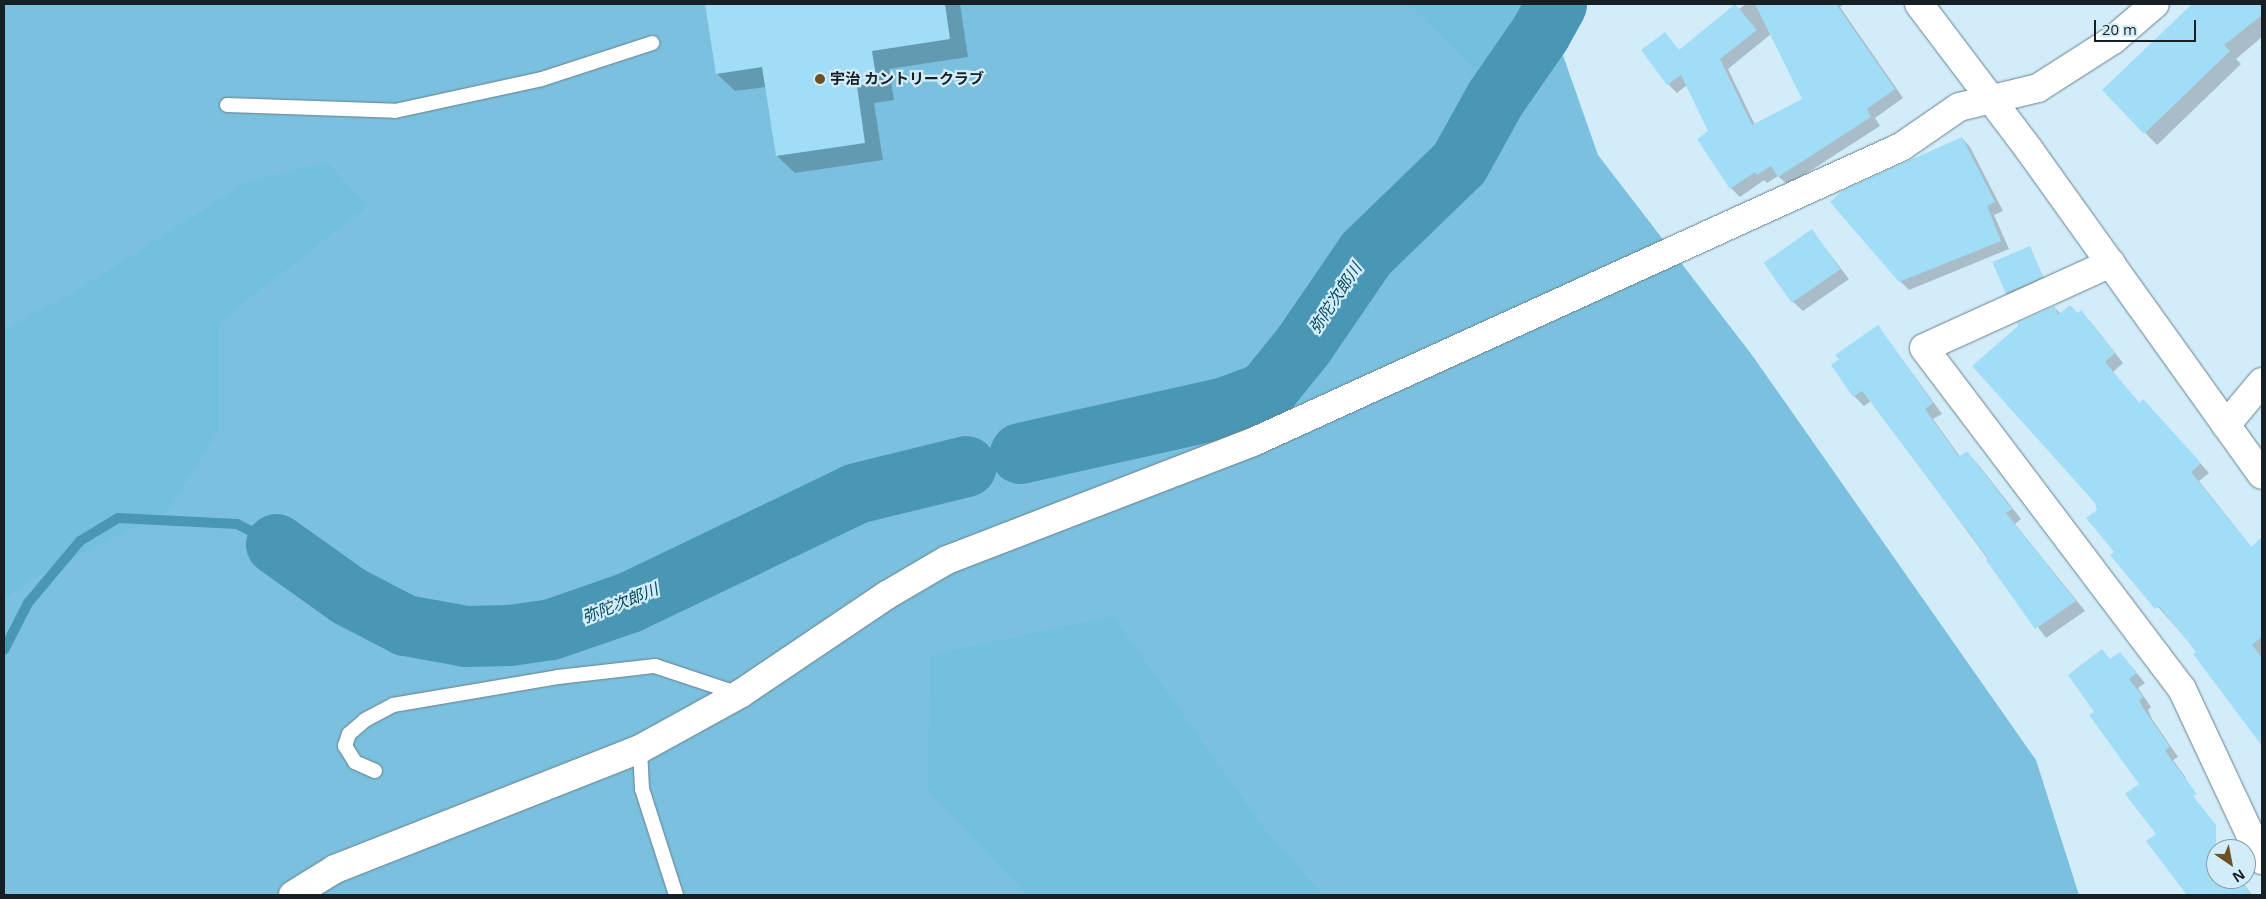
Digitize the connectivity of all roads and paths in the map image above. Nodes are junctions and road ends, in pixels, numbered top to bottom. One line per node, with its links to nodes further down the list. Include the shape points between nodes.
1 (1919, 4): 4 (street)
2 (2155, 4): 4 (street, via 2113,40 2038,88)
3 (652, 43): 5 (lane, via 542,79 395,111)
4 (1992, 100): 6 (street); 10 (street, via 1960,107 1901,147 1253,442 947,560 888,595)
5 (227, 105)
6 (2111, 263): 8 (street); 13 (street, via 1924,348 2182,688)
7 (2262, 382): 8 (street)
8 (2226, 425): 9 (street)
9 (2262, 475)
10 (740, 694): 11 (street); 12 (lane, via 655,666 558,677 393,705 365,720 349,734 346,746 355,762)
11 (640, 749): 14 (street, via 336,869); 15 (lane, via 642,789)
12 (375, 771)
13 (2262, 860)
14 (293, 895)
15 (676, 895)

